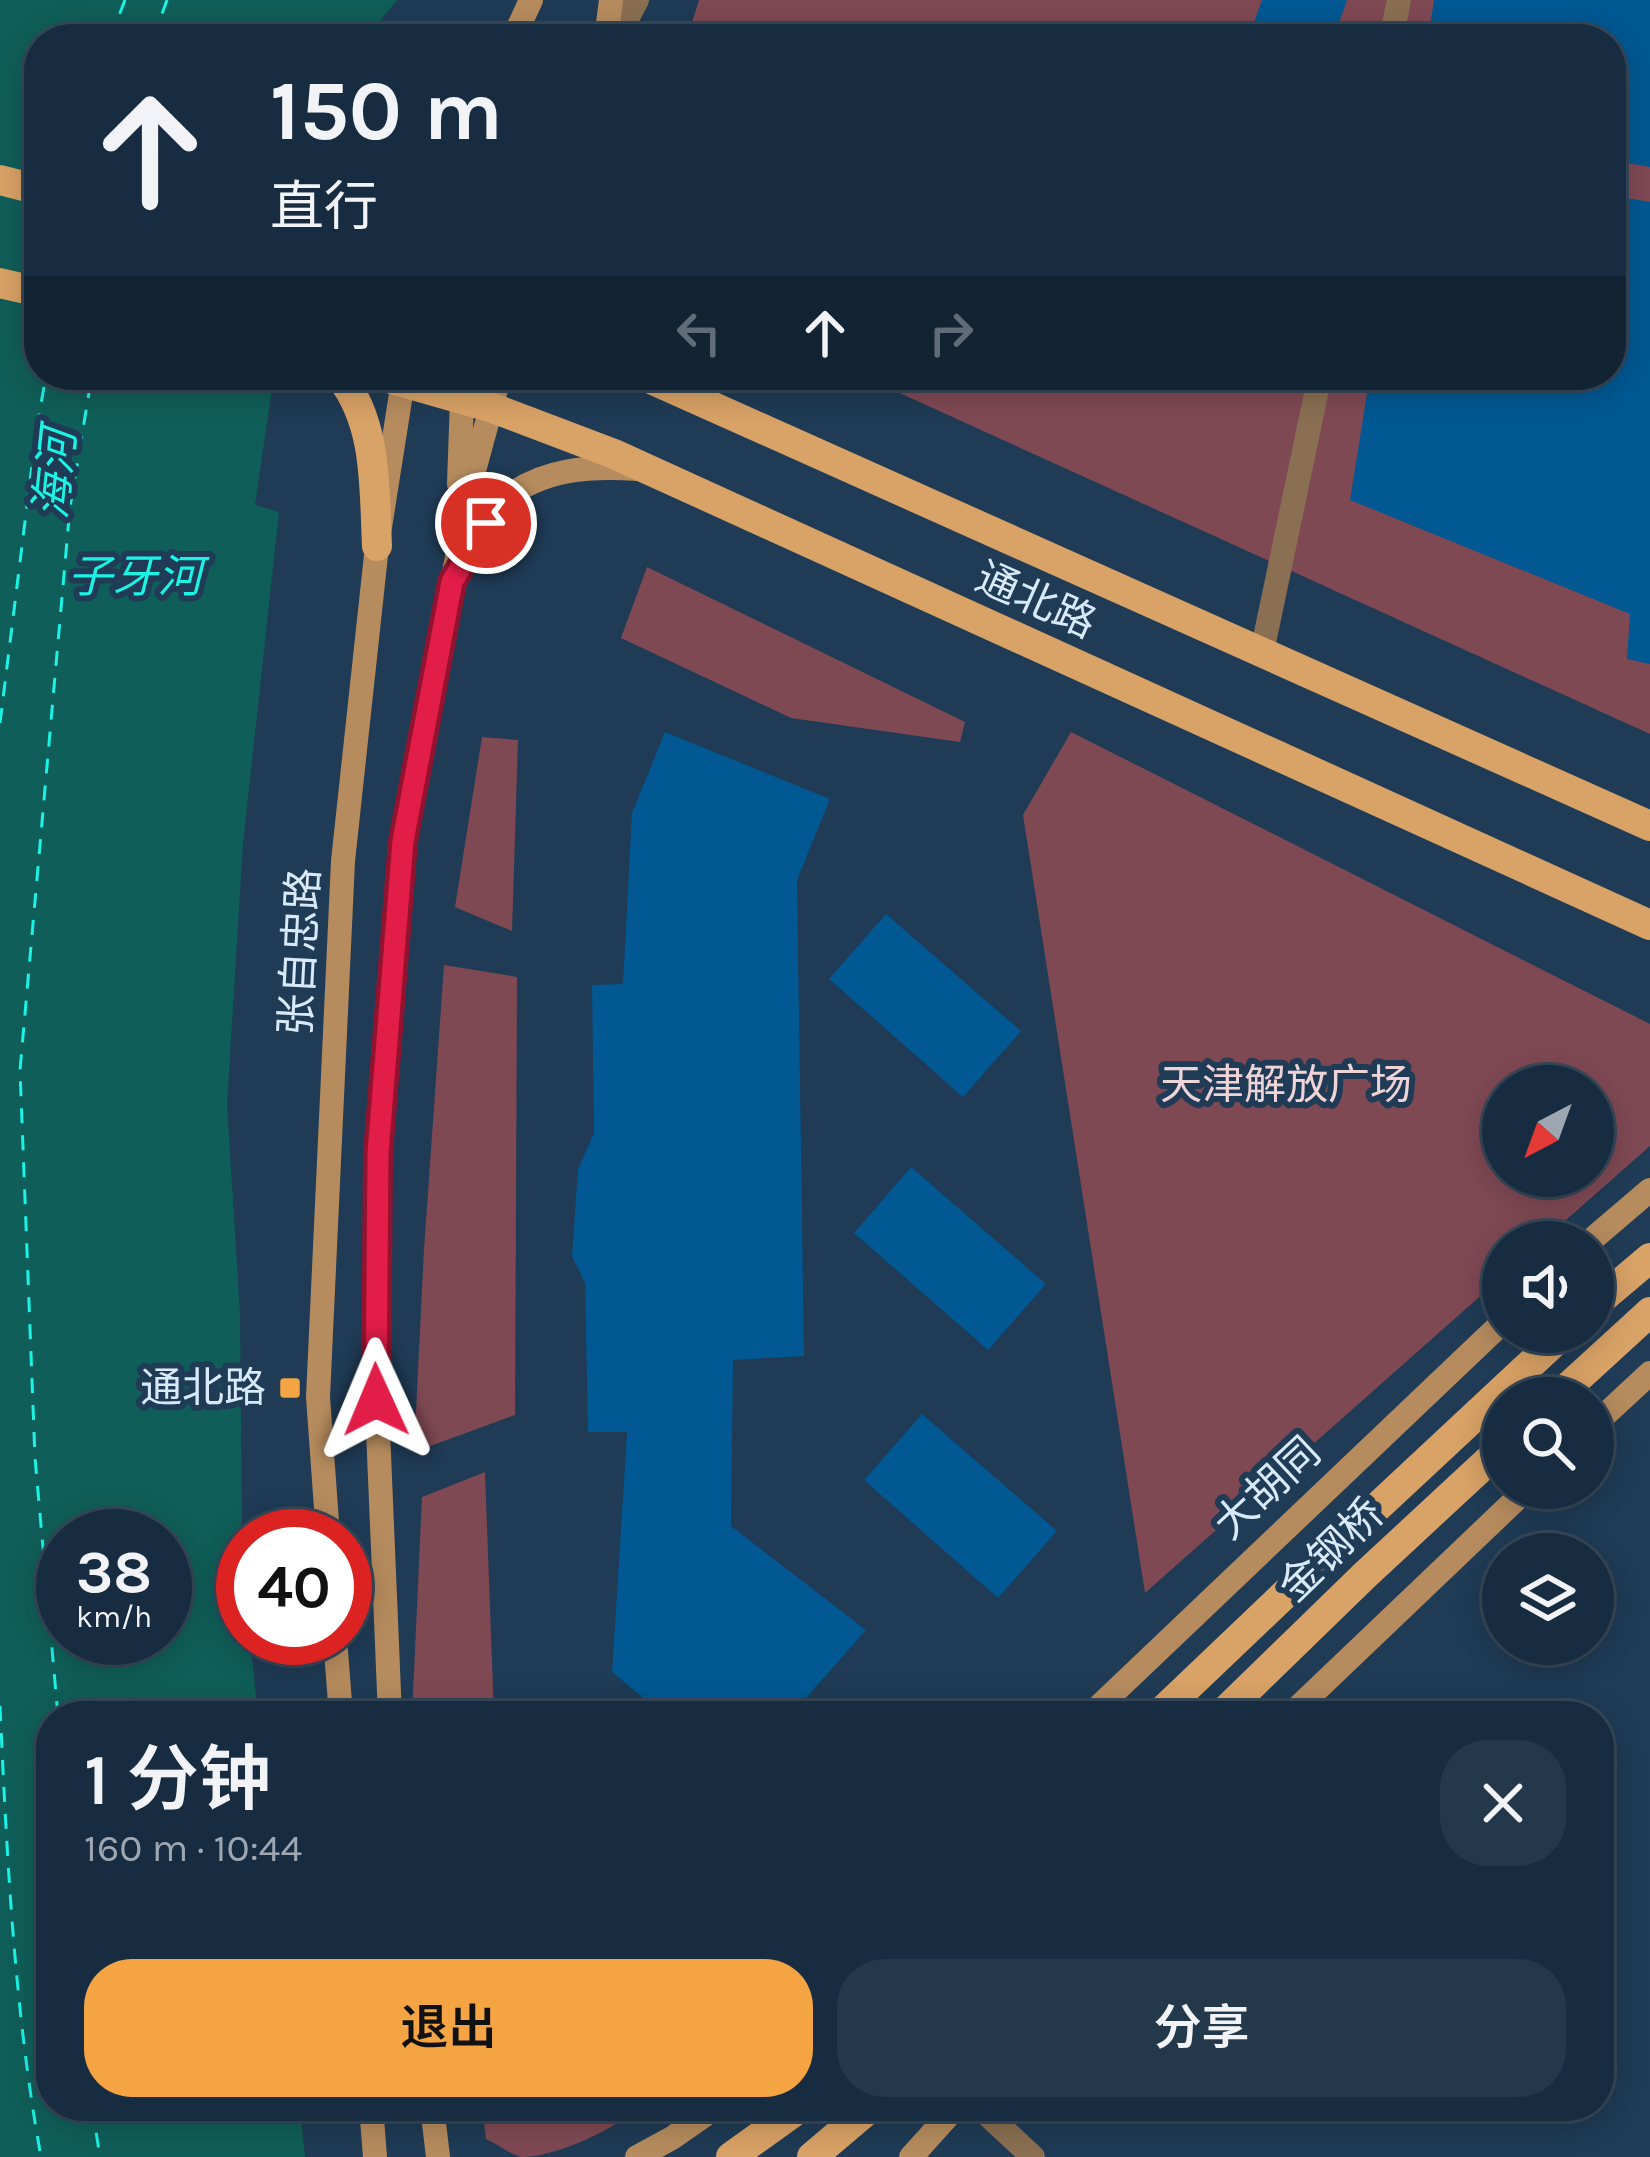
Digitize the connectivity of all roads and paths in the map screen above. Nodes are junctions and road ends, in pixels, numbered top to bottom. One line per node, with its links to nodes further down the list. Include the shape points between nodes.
1 (351, 390): 7 (main road, via 373,466)
2 (394, 390): 7 (street, 张自忠路)
3 (684, 390): 9 (main road, 通北路)
4 (1317, 390): 9 (street)
5 (471, 394): 6 (main road, 通北路); 8 (street)
6 (648, 470): 8 (street, via 596,466 532,484 503,501); 11 (main road, 通北路)
7 (377, 546): 23 (street, 张自忠路, via 340,907 318,1396)
8 (452, 582): 27 (street, via 403,841 378,1153 374,1359)
9 (1262, 652): 10 (main road, 通北路)
10 (1650, 826)
11 (1650, 925)
12 (1650, 1190): 13 (street)
13 (1613, 1221)
14 (1650, 1258): 15 (main road)
15 (1614, 1287)
16 (1650, 1312): 20 (main road)
17 (1482, 1342): 28 (street, 大胡同)
18 (1542, 1353): 29 (main road, 金钢桥)
19 (1650, 1372): 21 (street)
20 (1579, 1377)
21 (1614, 1406)
22 (1482, 1466): 30 (main road, 金钢桥)
23 (326, 1509)
24 (1506, 1509): 31 (street)
25 (337, 1665): 26 (street)
26 (339, 1701)
27 (389, 1701)
28 (1105, 1701)
29 (1173, 1701)
30 (1235, 1701)
31 (1305, 1701)
32 (372, 2121): 39 (street)
33 (433, 2121): 40 (street)
34 (696, 2121): 41 (street)
35 (781, 2121): 42 (main road)
36 (854, 2121): 43 (main road)
37 (943, 2121): 44 (street)
38 (995, 2121): 45 (street)
39 (375, 2157)
40 (438, 2157)
41 (638, 2157)
42 (731, 2157)
43 (812, 2157)
44 (911, 2157)
45 (1033, 2157)

